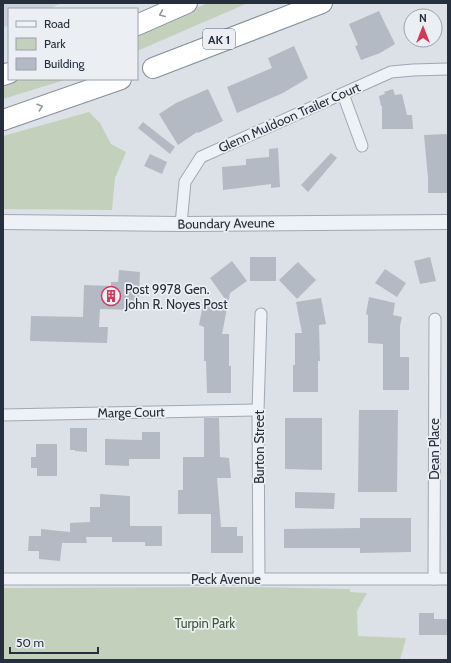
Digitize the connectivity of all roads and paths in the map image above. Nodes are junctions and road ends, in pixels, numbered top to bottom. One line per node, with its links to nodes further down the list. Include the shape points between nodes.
1 (187, 3): 4 (highway, one-way to 4)
2 (300, 3): 6 (highway, AK 1)
3 (322, 3): 6 (highway)
4 (138, 25)
5 (448, 69): 8 (street, Glenn Muldoon Trailer Court, via 390,72)
6 (145, 70)
7 (118, 80): 9 (highway, one-way to 7)
8 (343, 94): 10 (street); 13 (street, Glenn Muldoon Trailer Court, via 201,157 184,182)
9 (3, 120)
10 (362, 146)
11 (3, 222): 13 (street, Boundary Aveune)
12 (448, 222): 13 (street, Boundary Aveune)
13 (181, 224)
14 (261, 314): 16 (street, Burton Street)
15 (435, 318): 20 (street, Dean Place)
16 (258, 410): 17 (street, Marge Court); 19 (street, Burton Street)
17 (3, 414)
18 (3, 579): 19 (street, Peck Avenue)
19 (259, 579): 20 (street, Peck Avenue)
20 (434, 579): 21 (street, Peck Avenue)
21 (448, 579)

